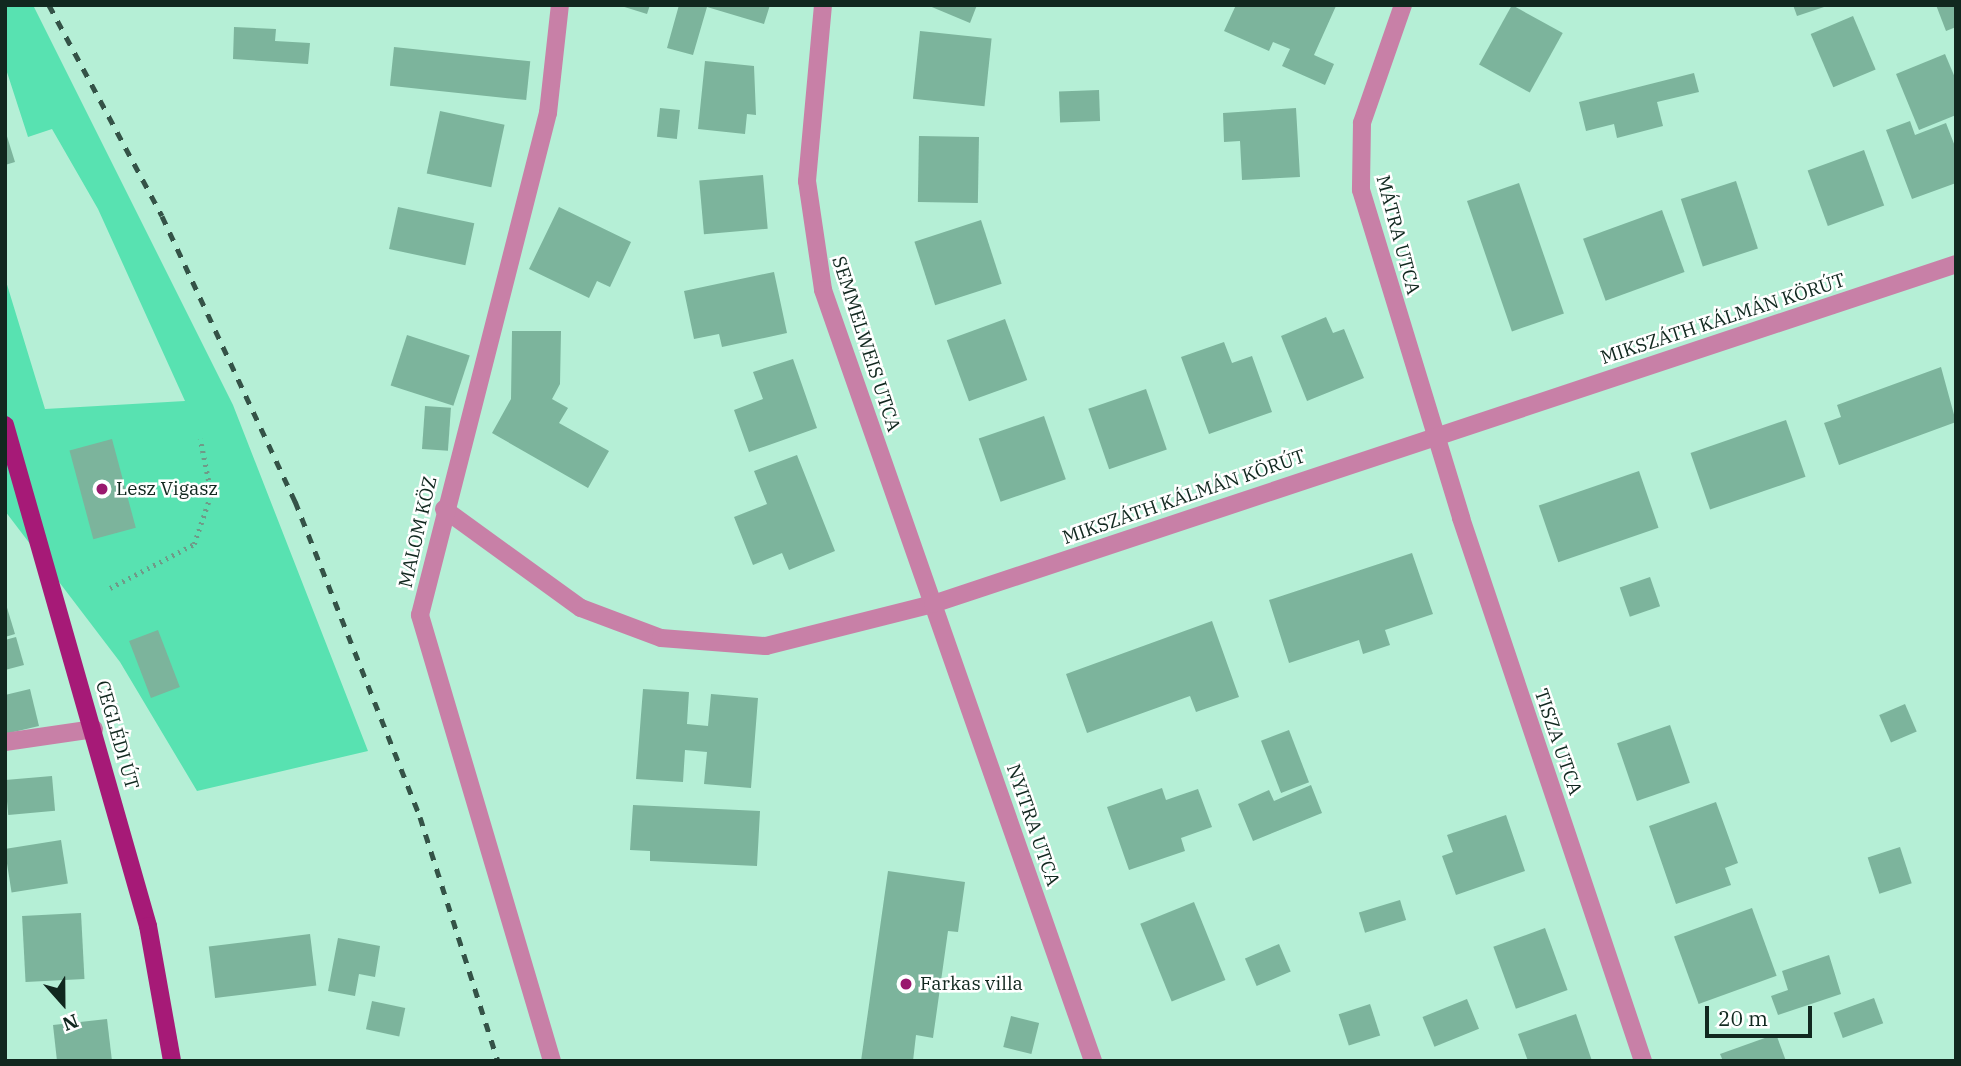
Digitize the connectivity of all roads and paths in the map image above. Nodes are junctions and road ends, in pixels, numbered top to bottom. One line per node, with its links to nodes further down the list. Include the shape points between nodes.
1 (560, 5): 8 (street, MALOM KÖZ, via 548,113)
2 (823, 5): 10 (street, SEMMELWEIS UTCA, via 807,120 809,225 822,290)
3 (1402, 5): 6 (street, MÁTRA UTCA, via 1383,50 1358,153 1369,220)
4 (1956, 264): 6 (street, MIKSZÁTH KÁLMÁN KÖRÚT)
5 (6, 427): 11 (main road, CEGLÉDI ÚT)
6 (1436, 435): 10 (street, MIKSZÁTH KÁLMÁN KÖRÚT); 16 (street, TISZA UTCA)
7 (200, 439): 9 (path, via 211,494 194,544)
8 (444, 509): 10 (street, MIKSZÁTH KÁLMÁN KÖRÚT, via 541,584 581,608 661,639 766,646); 14 (street, MALOM KÖZ, via 420,615)
9 (110, 588)
10 (933, 604): 15 (street, NYITRA UTCA)
11 (94, 729): 12 (street); 13 (main road, CEGLÉDI ÚT, via 148,926)
12 (5, 742)
13 (172, 1061)
14 (552, 1061)
15 (1093, 1061)
16 (1643, 1061)

